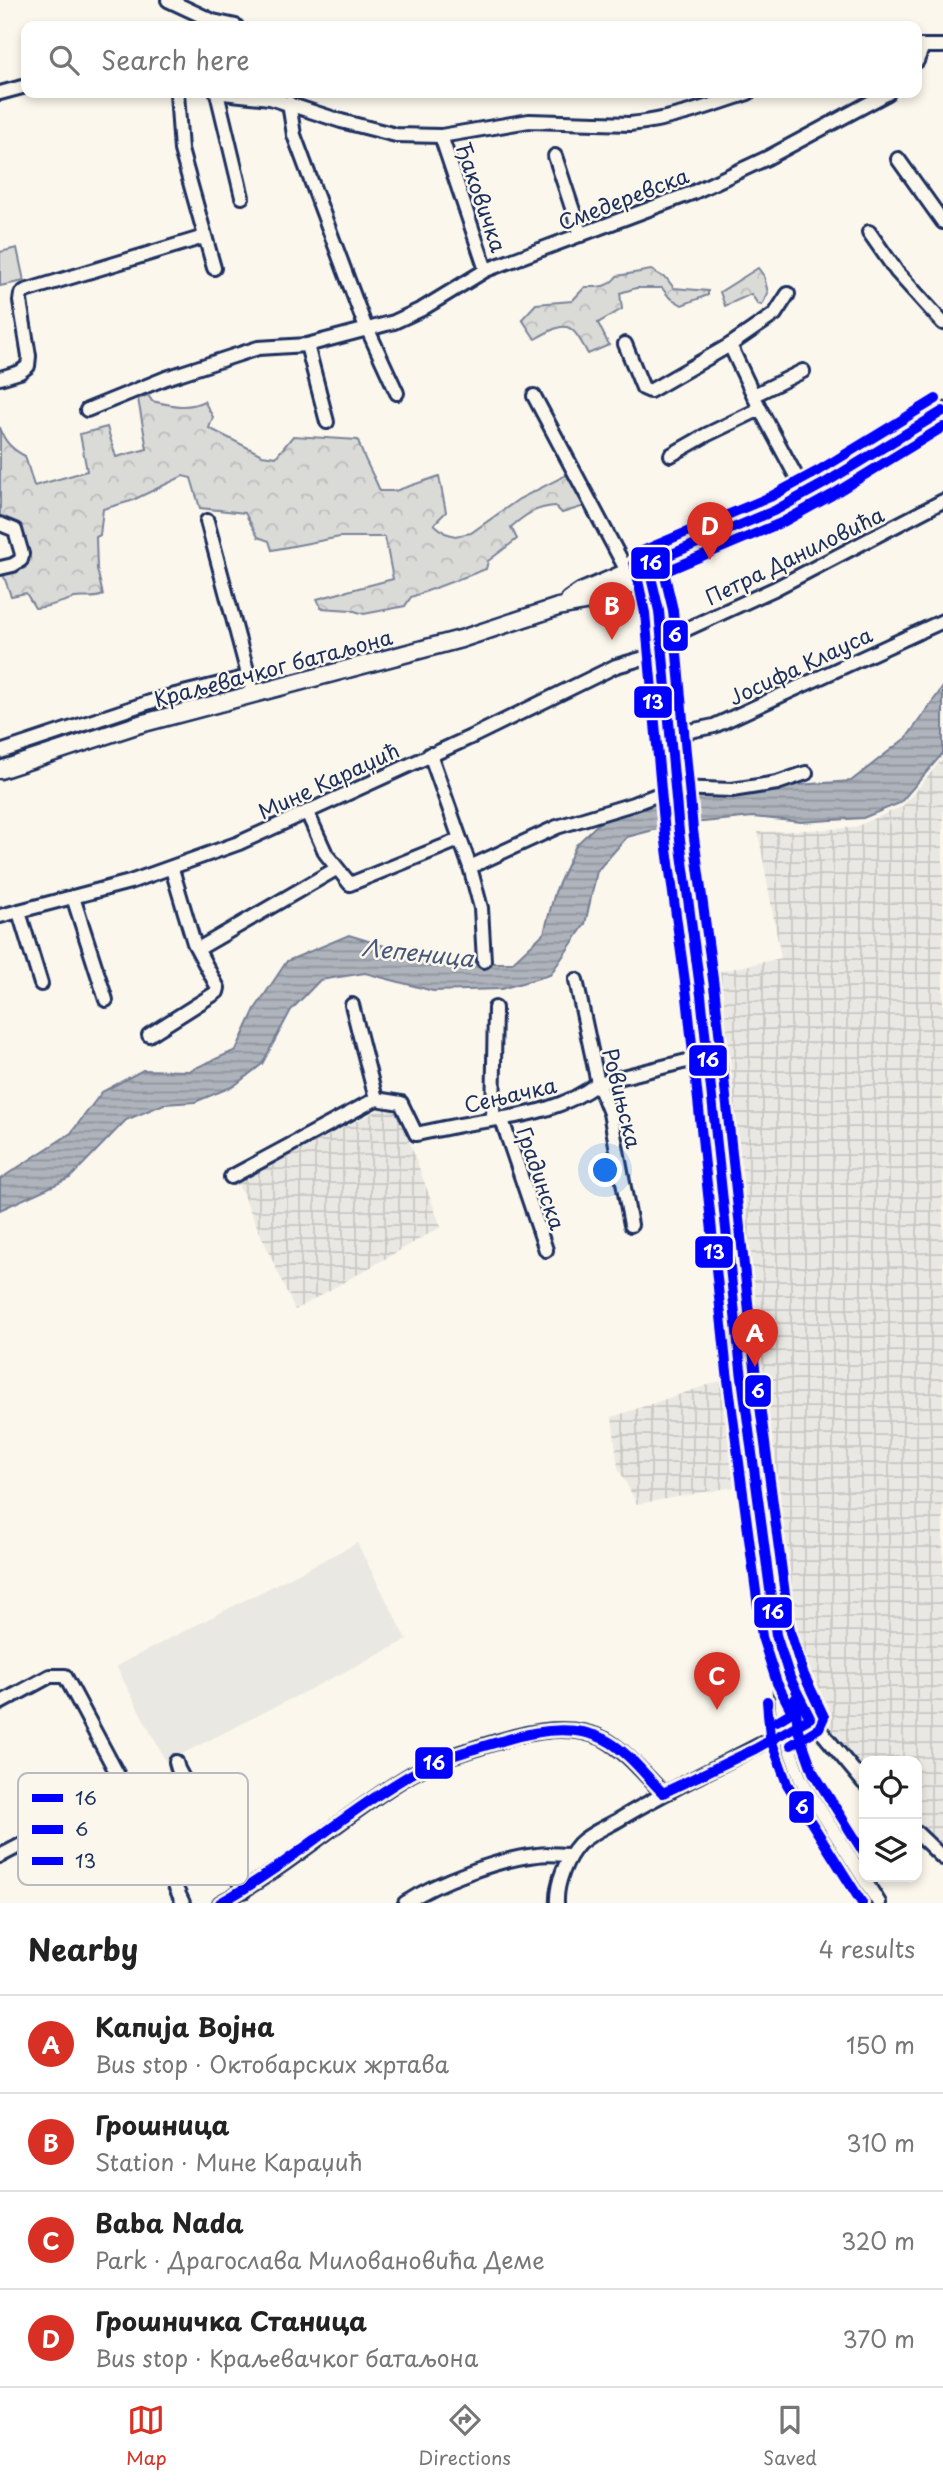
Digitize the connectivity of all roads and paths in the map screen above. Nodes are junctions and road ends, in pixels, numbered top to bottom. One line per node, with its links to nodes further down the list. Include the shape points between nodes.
1 (168, 0): 2 (street)
2 (213, 21)
3 (922, 46): 4 (street)
4 (943, 46)
5 (21, 87): 6 (street)
6 (0, 93)
7 (177, 98): 20 (street, via 183,159)
8 (218, 98): 16 (street)
9 (270, 98): 12 (street)
10 (733, 98): 13 (street, via 630,124 529,121)
11 (879, 98): 19 (street, Смедеревска, via 692,193)
12 (289, 103): 13 (street, via 396,135); 25 (street, via 294,135)
13 (441, 136): 22 (street, Ђаковичка)
14 (555, 156): 19 (street)
15 (898, 159): 17 (street)
16 (242, 197)
17 (943, 222)
18 (869, 232): 24 (street, via 897,272)
19 (581, 235): 22 (street, Смедеревска)
20 (204, 237): 21 (street); 30 (street, via 25,290 20,301 28,366)
21 (214, 268)
22 (486, 270): 25 (street, Смедеревска, via 422,309)
23 (788, 294): 28 (street, via 775,314)
24 (943, 323)
25 (367, 330): 27 (street, Смедеревска); 31 (street)
26 (625, 344): 28 (street, via 643,388 650,391)
27 (307, 345): 35 (street, Смедеревска, via 258,348); 37 (street)
28 (730, 345): 32 (street)
29 (803, 371): 32 (street)
30 (0, 379)
31 (397, 393)
32 (754, 395): 34 (street)
33 (534, 396): 45 (street)
34 (760, 409): 38 (street); 39 (street)
35 (87, 410)
36 (943, 411): 39 (main road, Краљевачког батаљона)
37 (327, 422)
38 (671, 455)
39 (805, 493): 44 (main road, Краљевачког батаљона, via 717,543)
40 (943, 501): 48 (street, Петра Даниловића, via 706,620)
41 (206, 520): 49 (street)
42 (0, 524): 43 (street, via 15,530 22,554 21,560)
43 (0, 568)
44 (650, 570): 45 (main road, Краљевачког батаљона); 46 (main road, Краљевачког батаљона, via 590,601); 48 (street)
45 (628, 573): 46 (main road, Краљевачког батаљона)
46 (558, 607): 49 (main road, Краљевачког батаљона, via 461,639)
47 (943, 621): 50 (street, Јосифа Клауса, via 714,726)
48 (662, 648): 50 (street); 52 (street, Мине Караџић)
49 (251, 685): 51 (street, via 159,699); 53 (main road, Краљевачког батаљона)
50 (670, 735): 55 (street)
51 (0, 752)
52 (430, 754): 56 (street, Мине Караџић); 57 (street)
53 (0, 770)
54 (806, 773): 55 (street, via 732,790)
55 (675, 793): 58 (street, via 557,827); 72 (street)
56 (306, 812): 59 (street, Мине Караџић); 60 (street)
57 (459, 840): 58 (street); 60 (street, via 350,884)
58 (470, 867): 65 (street, via 481,908)
59 (172, 869): 61 (street, Мине Караџић); 64 (street)
60 (336, 869): 64 (street)
61 (73, 897): 62 (street, Мине Караџић); 68 (street)
62 (19, 912): 63 (street, Мине Караџић); 67 (street)
63 (0, 916)
64 (198, 948): 71 (street, via 217,992)
65 (484, 961)
66 (576, 980): 73 (street, Ровињска)
67 (41, 984)
68 (106, 1000)
69 (352, 1005): 74 (street)
70 (495, 1009): 75 (street, Градинска)
71 (149, 1035)
72 (707, 1056): 73 (street, Сењачка); 79 (street)
73 (598, 1083): 75 (street, Сењачка, via 556,1107); 77 (street, Ровињска, via 610,1113)
74 (376, 1099): 75 (street, Сењачка, via 401,1103 416,1134); 76 (street)
75 (498, 1119): 78 (street, Градинска)
76 (231, 1177)
77 (631, 1225)
78 (546, 1250)
79 (776, 1635): 81 (street); 82 (street)
80 (0, 1703): 84 (street, via 50,1676 65,1676)
81 (810, 1718): 82 (street); 86 (street)
82 (784, 1733): 87 (street); 100 (street, via 800,1778)
83 (176, 1762): 85 (street)
84 (115, 1773)
85 (180, 1773)
86 (859, 1778)
87 (663, 1793): 90 (street, via 582,1841); 95 (street, via 605,1740 566,1730 538,1731 450,1756 412,1774)
88 (922, 1838): 92 (street)
89 (18, 1847): 91 (street)
90 (569, 1855): 98 (street, via 507,1860 422,1892); 99 (street)
91 (0, 1856)
92 (943, 1858)
93 (175, 1885): 96 (street)
94 (241, 1885): 95 (street)
95 (244, 1891): 97 (street)
96 (183, 1903)
97 (220, 1903)
98 (405, 1903)
99 (557, 1903)
100 (879, 1903)

